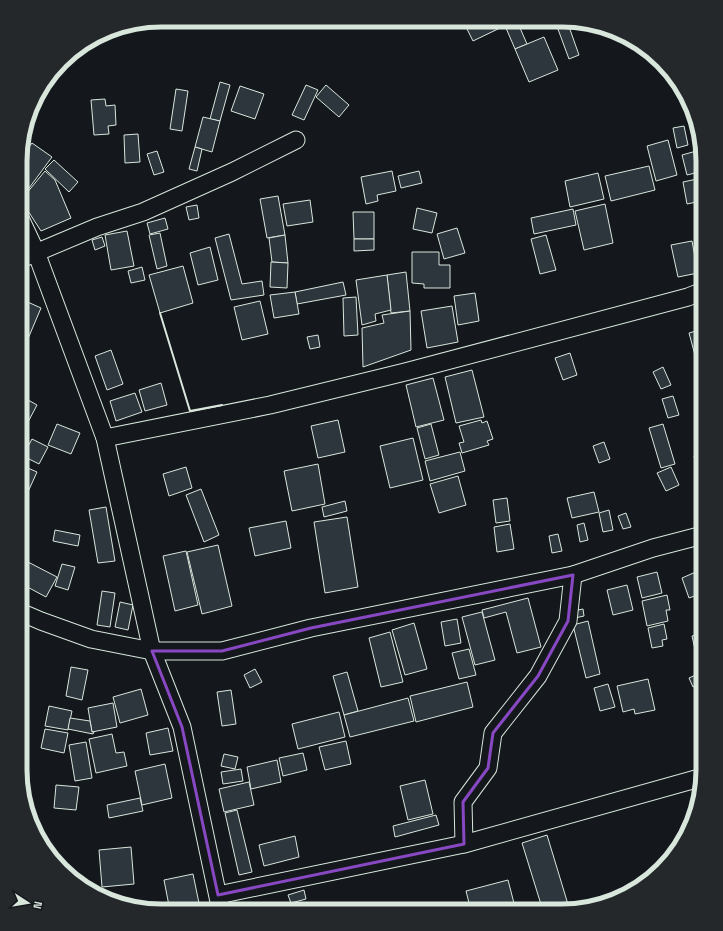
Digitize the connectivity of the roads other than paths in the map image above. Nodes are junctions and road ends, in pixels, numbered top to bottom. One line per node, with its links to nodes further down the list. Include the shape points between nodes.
1 (296, 140): 3 (street, via 143,212 97,227)
2 (27, 233): 3 (street)
3 (36, 252): 4 (street); 6 (street)
4 (27, 256)
5 (696, 293): 6 (street, via 390,376 270,405)
6 (105, 438): 10 (street)
7 (696, 538): 8 (street, via 653,548)
8 (573, 575): 10 (street, via 311,628 222,652); 12 (street, via 568,621 538,676 493,733 488,768 463,802)
9 (27, 615): 10 (street, via 91,639)
10 (152, 651): 13 (street, via 182,727)
11 (696, 779): 12 (street)
12 (464, 844): 13 (street)
13 (219, 903)

